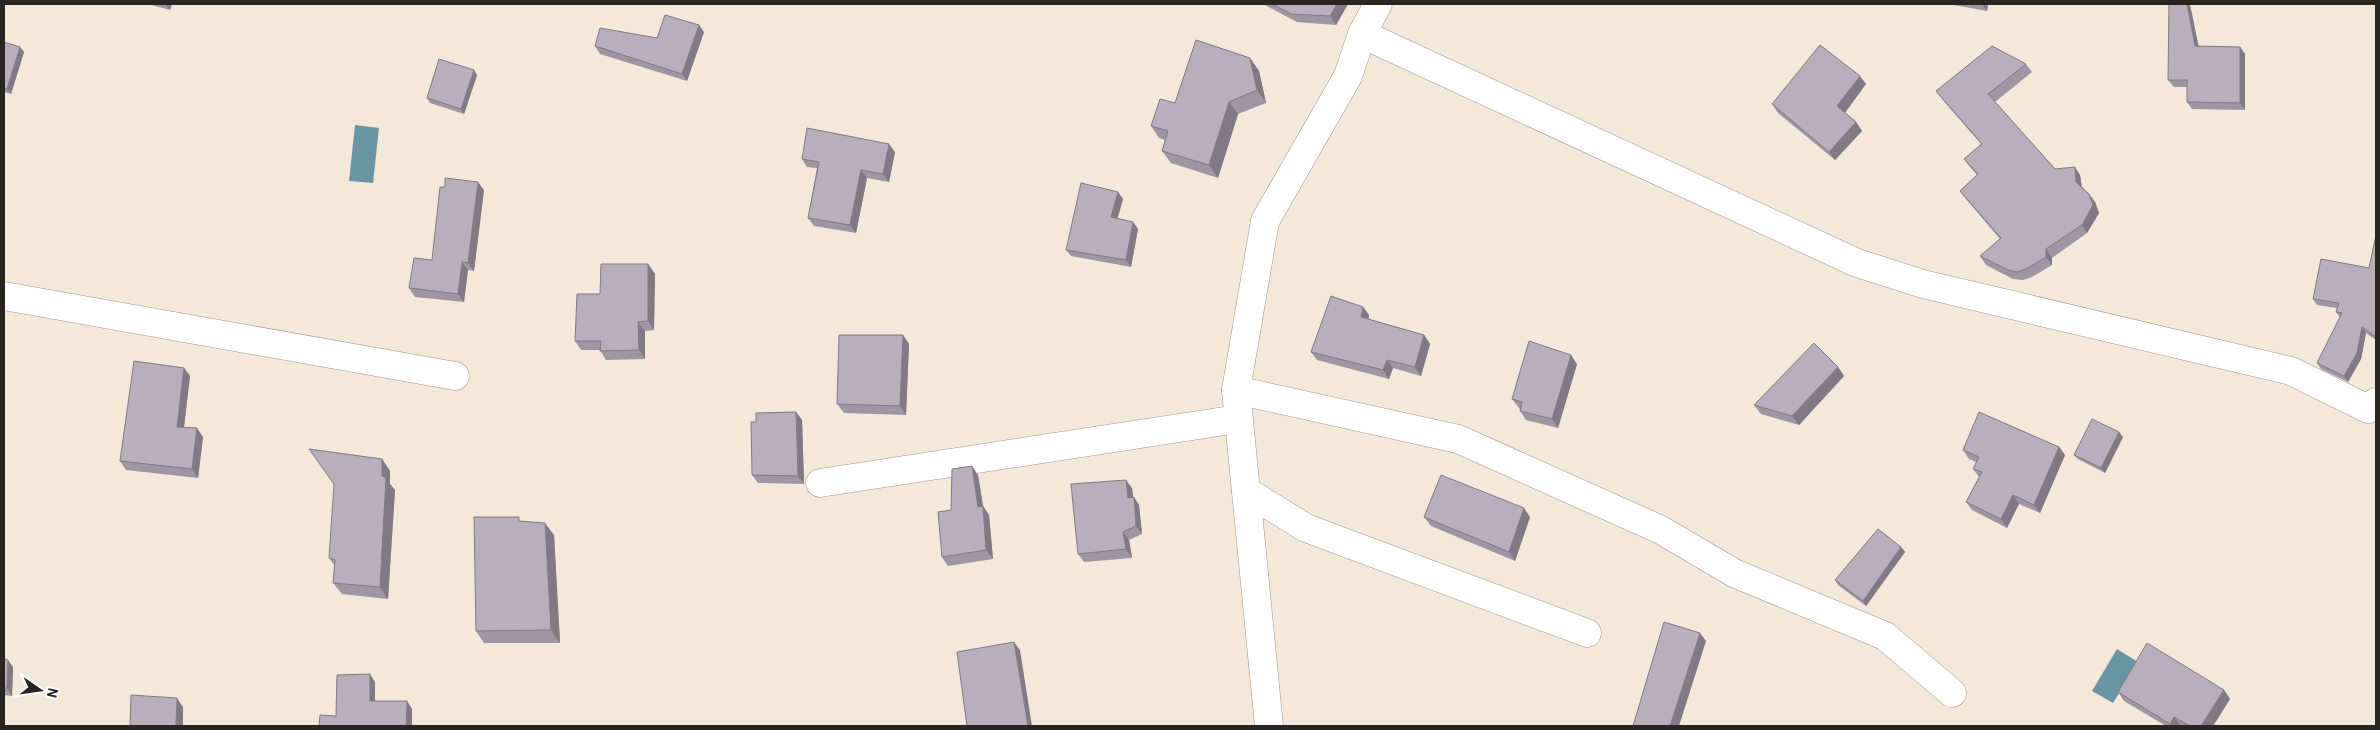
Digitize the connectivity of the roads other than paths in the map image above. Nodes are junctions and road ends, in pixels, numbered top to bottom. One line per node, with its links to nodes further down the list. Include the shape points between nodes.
1 (1378, 4): 2 (street)
2 (1362, 34): 5 (street, via 1348,76 1265,221); 6 (street, via 1857,263 1923,284 2291,371 2368,409)
3 (4, 296): 4 (street)
4 (455, 376)
5 (1236, 390): 7 (street); 11 (street, via 1458,439 1662,530 1734,573 1885,636)
6 (2376, 402)
7 (1238, 419): 8 (street); 9 (street)
8 (820, 483)
9 (1246, 491): 10 (street, via 1306,528); 12 (street)
10 (1587, 633)
11 (1952, 693)
12 (1269, 726)

